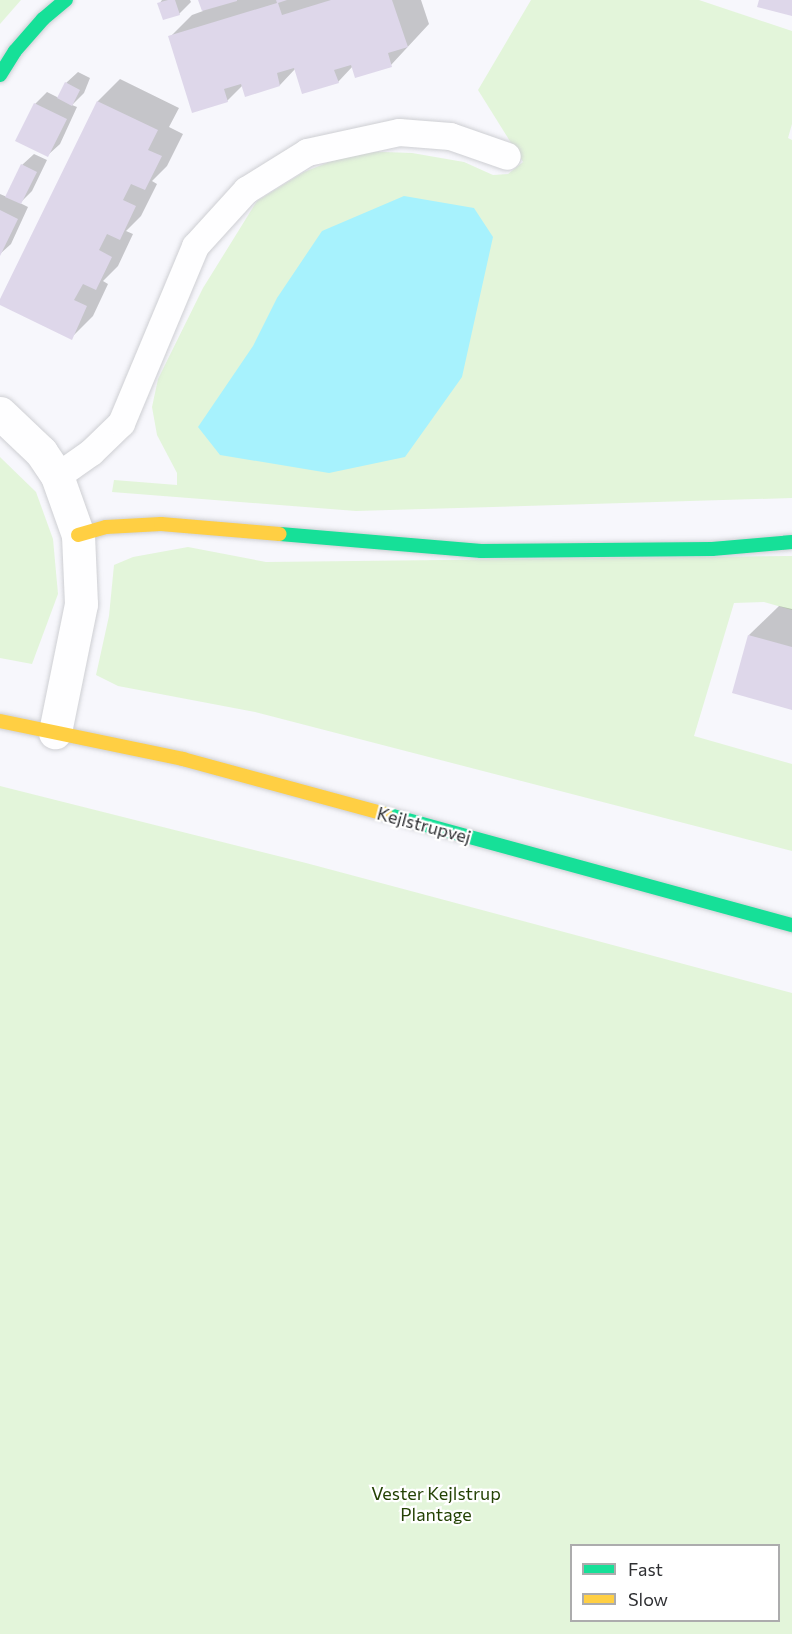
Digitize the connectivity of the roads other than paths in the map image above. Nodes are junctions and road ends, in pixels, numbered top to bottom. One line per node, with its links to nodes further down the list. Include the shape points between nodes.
1 (66, 0): 2 (street, via 36,27)
2 (0, 75)
3 (507, 156): 5 (lane, via 450,136 399,132 307,152 246,190 195,246 121,423 91,452)
4 (0, 413): 5 (street, via 41,452)
5 (57, 476): 6 (street)
6 (78, 534): 7 (street, via 106,526 161,524 481,551 712,549); 9 (street, via 81,604)
7 (792, 542)
8 (0, 721): 9 (street, Kejlstrupvej)
9 (55, 732): 10 (street, Kejlstrupvej, via 183,759)
10 (792, 925)

